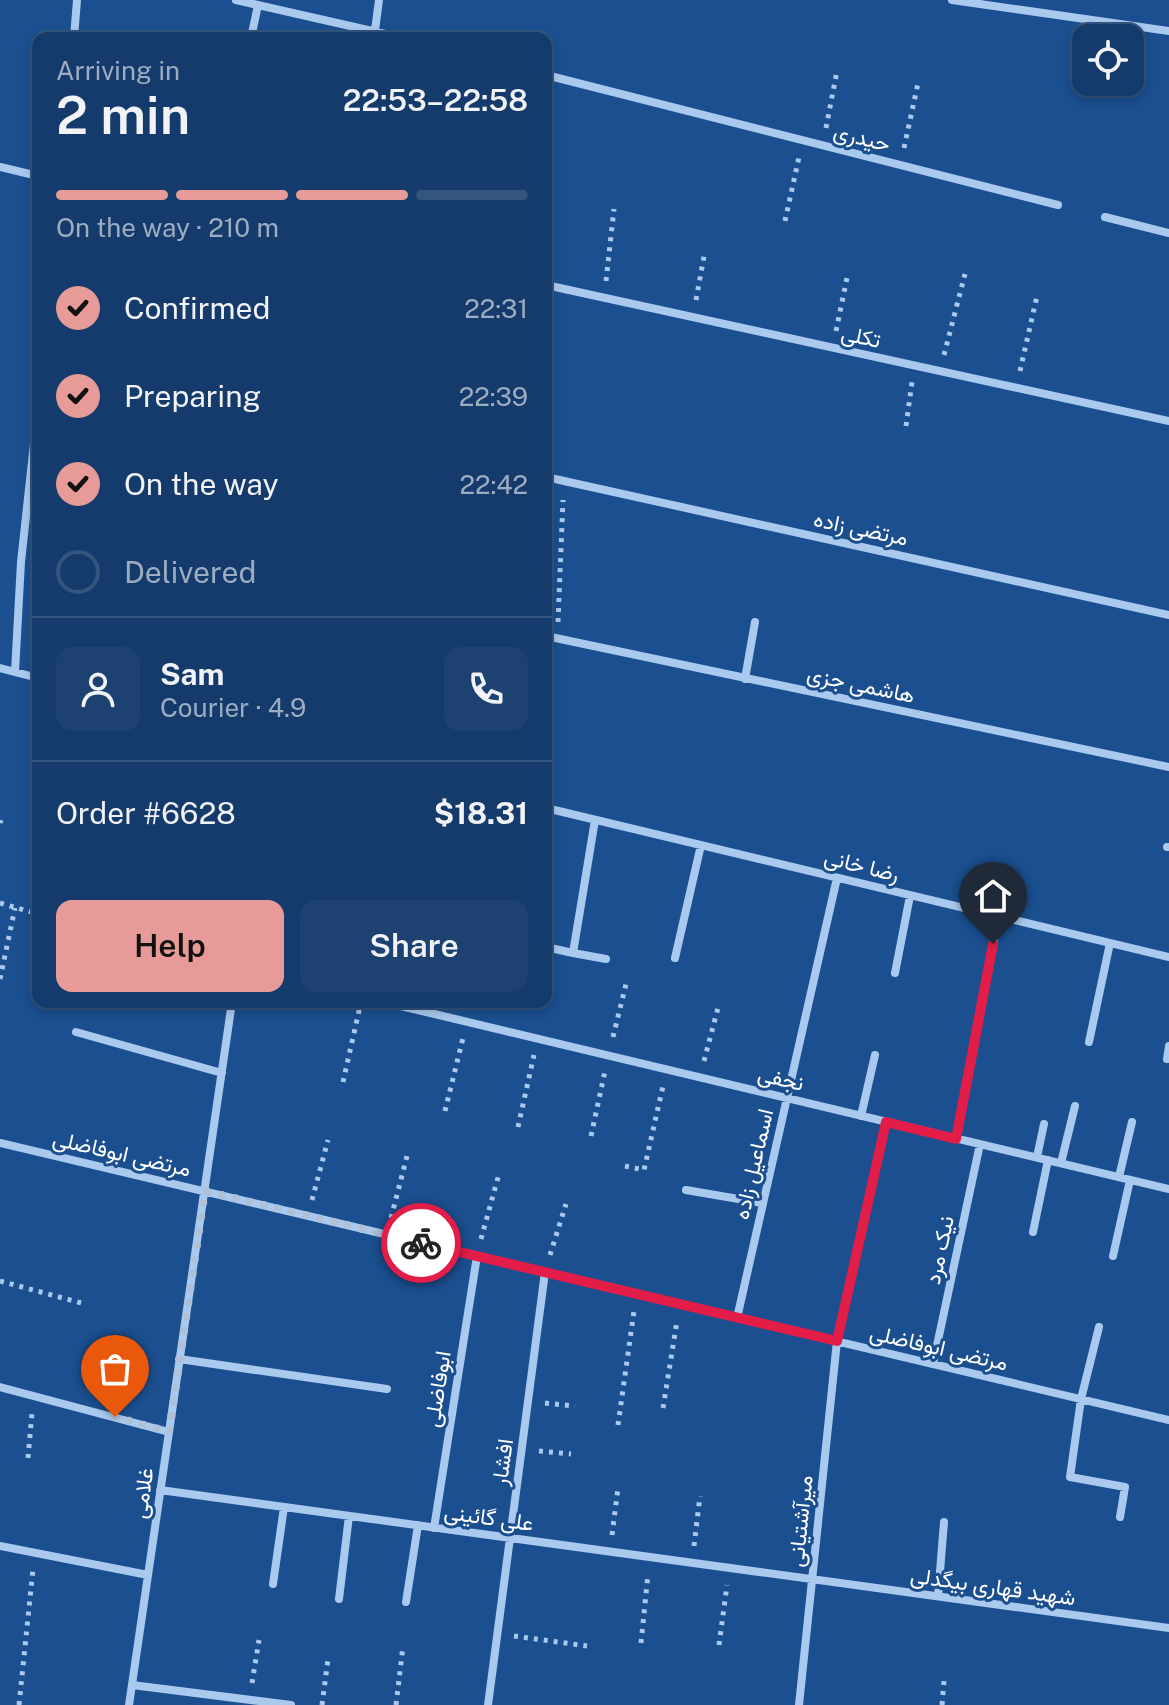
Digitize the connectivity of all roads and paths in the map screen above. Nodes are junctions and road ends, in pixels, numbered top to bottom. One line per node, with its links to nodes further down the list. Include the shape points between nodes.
1 (77, 0): 7 (street)
2 (236, 0): 5 (street)
3 (379, 0): 10 (street)
4 (952, 0): 6 (street)
5 (258, 5): 8 (street); 9 (street)
6 (1169, 31)
7 (74, 32)
8 (252, 32)
9 (366, 32)
10 (374, 32)
11 (837, 71): 15 (path)
12 (552, 77): 14 (street, حیدری)
13 (918, 83): 16 (path)
14 (802, 140): 15 (street, حیدری); 22 (path)
15 (823, 145): 16 (street, حیدری)
16 (900, 165): 19 (street, حیدری)
17 (0, 167): 18 (street)
18 (32, 175)
19 (1058, 205)
20 (614, 209): 29 (path)
21 (1105, 217): 23 (street)
22 (785, 221)
23 (1169, 233)
24 (705, 251): 30 (path)
25 (965, 274): 33 (path)
26 (847, 278): 31 (path)
27 (552, 286): 29 (street, تکلی)
28 (1037, 296): 34 (path)
29 (604, 298): 30 (street, تکلی)
30 (693, 317): 31 (street, تکلی)
31 (832, 348): 32 (street, تکلی)
32 (914, 365): 33 (street, تکلی); 36 (path)
33 (940, 371): 34 (street, تکلی)
34 (1016, 387): 35 (street, تکلی)
35 (1169, 421)
36 (906, 426)
37 (32, 462): 45 (street)
38 (552, 478): 39 (street, مرتضی زاده)
39 (563, 481): 40 (street, مرتضی زاده); 43 (path)
40 (1169, 615)
41 (755, 622): 47 (street)
42 (552, 638): 43 (street, هاشمی جزی)
43 (557, 639): 47 (street, هاشمی جزی)
44 (0, 668): 45 (street)
45 (15, 672): 46 (street)
46 (32, 676)
47 (745, 679): 48 (street, هاشمی جزی)
48 (1169, 767)
49 (552, 809): 50 (street, رضا خانی)
50 (595, 820): 51 (street, رضا خانی); 60 (street)
51 (701, 845): 52 (street, رضا خانی); 62 (street)
52 (837, 878): 53 (street, رضا خانی); 83 (street, اسماعیل زاده)
53 (910, 896): 57 (street, رضا خانی); 64 (street)
54 (0, 903): 55 (path)
55 (15, 908): 56 (path); 65 (path)
56 (32, 912)
57 (998, 917): 58 (street, رضا خانی); 92 (street)
58 (1110, 943): 61 (street, رضا خانی); 74 (street)
59 (552, 948): 60 (street)
60 (573, 953): 63 (street)
61 (1169, 957)
62 (675, 958)
63 (606, 959)
64 (895, 973)
65 (0, 979)
66 (626, 984): 77 (path)
67 (719, 1004): 81 (path)
68 (231, 1008): 80 (street, غلامی)
69 (360, 1008): 82 (path)
70 (409, 1008): 71 (street, نجفی)
71 (467, 1022): 73 (street, نجفی); 85 (path)
72 (76, 1032): 80 (street)
73 (537, 1039): 77 (street, نجفی); 90 (path)
74 (1089, 1042)
75 (1169, 1046): 78 (street)
76 (875, 1055): 86 (street)
77 (608, 1056): 79 (street, نجفی); 91 (path)
78 (1167, 1059)
79 (667, 1070): 81 (street, نجفی); 100 (path, via 644,1170)
80 (222, 1073): 106 (street, غلامی)
81 (700, 1077): 83 (street, نجفی)
82 (343, 1082)
83 (786, 1098): 86 (street, نجفی); 107 (street, اسماعیل زاده)
84 (1075, 1106): 99 (street)
85 (445, 1111)
86 (861, 1116): 87 (street, نجفی)
87 (886, 1122): 92 (street, نجفی); 121 (street, میرآشتیانی)
88 (1132, 1122): 102 (street)
89 (1044, 1124): 97 (street)
90 (518, 1127)
91 (591, 1136)
92 (956, 1139): 95 (street, نجفی)
93 (328, 1140): 109 (path)
94 (0, 1143): 106 (street, مرتضی ابوفاضلی)
95 (980, 1144): 97 (street, نجفی); 123 (street, نیک مرد)
96 (407, 1156): 111 (path)
97 (1037, 1157): 98 (street, نجفی)
98 (1048, 1160): 99 (street, نجفی); 110 (street)
99 (1061, 1163): 102 (street, نجفی)
100 (625, 1166)
101 (499, 1174): 112 (path)
102 (1119, 1177): 103 (street, نجفی)
103 (1130, 1180): 104 (street, نجفی); 113 (street)
104 (1169, 1189)
105 (686, 1190): 107 (street)
106 (205, 1191): 109 (street, مرتضی ابوفاضلی); 122 (street, غلامی)
107 (762, 1203): 119 (street, اسماعیل زاده)
108 (566, 1204): 114 (path)
109 (308, 1216): 111 (street, مرتضی ابوفاضلی)
110 (1033, 1232)
111 (387, 1234): 112 (street, مرتضی ابوفاضلی)
112 (477, 1256): 114 (street, مرتضی ابوفاضلی); 145 (street, ابوفاضلی)
113 (1113, 1256)
114 (545, 1272): 116 (street, مرتضی ابوفاضلی); 128 (street, افشار)
115 (0, 1281): 117 (path)
116 (637, 1294): 118 (street, مرتضی ابوفاضلی); 132 (path)
117 (85, 1304)
118 (679, 1304): 119 (street, مرتضی ابوفاضلی); 130 (path)
119 (737, 1318): 121 (street, مرتضی ابوفاضلی)
120 (1099, 1327): 127 (street)
121 (837, 1341): 123 (street, مرتضی ابوفاضلی); 154 (street, میرآشتیانی)
122 (179, 1359): 125 (street); 133 (street, غلامی)
123 (933, 1364): 127 (street, مرتضی ابوفاضلی)
124 (0, 1387): 126 (street)
125 (387, 1389)
126 (34, 1396): 133 (street); 136 (path)
127 (1081, 1399): 131 (street, مرتضی ابوفاضلی); 142 (street, via 1070,1477 1125,1487)
128 (528, 1401): 129 (path); 134 (street, افشار)
129 (575, 1406)
130 (663, 1408)
131 (1169, 1420)
132 (618, 1425)
133 (169, 1432): 138 (street, غلامی)
134 (522, 1449): 135 (path); 146 (street, افشار)
135 (571, 1454)
136 (28, 1458)
137 (618, 1488): 148 (path)
138 (160, 1490): 140 (street, علی گائینی); 153 (street, غلامی)
139 (700, 1496): 151 (path)
140 (284, 1507): 141 (street, علی گائینی); 155 (street)
141 (349, 1516): 144 (street, علی گائینی); 157 (street)
142 (1120, 1517)
143 (944, 1522): 156 (street)
144 (418, 1525): 145 (street, علی گائینی); 158 (street)
145 (434, 1528): 146 (street, علی گائینی)
146 (510, 1538): 148 (street, علی گائینی); 160 (street, افشار)
147 (0, 1546): 149 (street)
148 (610, 1551): 150 (street, علی گائینی)
149 (34, 1552): 153 (street); 170 (path)
150 (650, 1557): 151 (street, علی گائینی); 162 (path)
151 (691, 1563): 152 (street, علی گائینی)
152 (729, 1568): 154 (street, علی گائینی); 163 (path)
153 (148, 1575): 168 (street, غلامی)
154 (812, 1579): 156 (street, شهید قهاری بیگدلی); 176 (street, میرآشتیانی)
155 (273, 1584)
156 (938, 1596): 159 (street, شهید قهاری بیگدلی)
157 (339, 1599)
158 (406, 1602)
159 (1169, 1628)
160 (497, 1633): 165 (path); 175 (street, افشار)
161 (259, 1640): 169 (path)
162 (641, 1643)
163 (719, 1645)
164 (403, 1646): 174 (path)
165 (587, 1646)
166 (328, 1659): 173 (path)
167 (944, 1681): 177 (path)
168 (132, 1685): 169 (street); 171 (street, غلامی)
169 (250, 1700): 172 (street)
170 (19, 1705)
171 (129, 1705)
172 (291, 1705)
173 (322, 1705)
174 (396, 1705)
175 (488, 1705)
176 (799, 1705)
177 (942, 1705)

